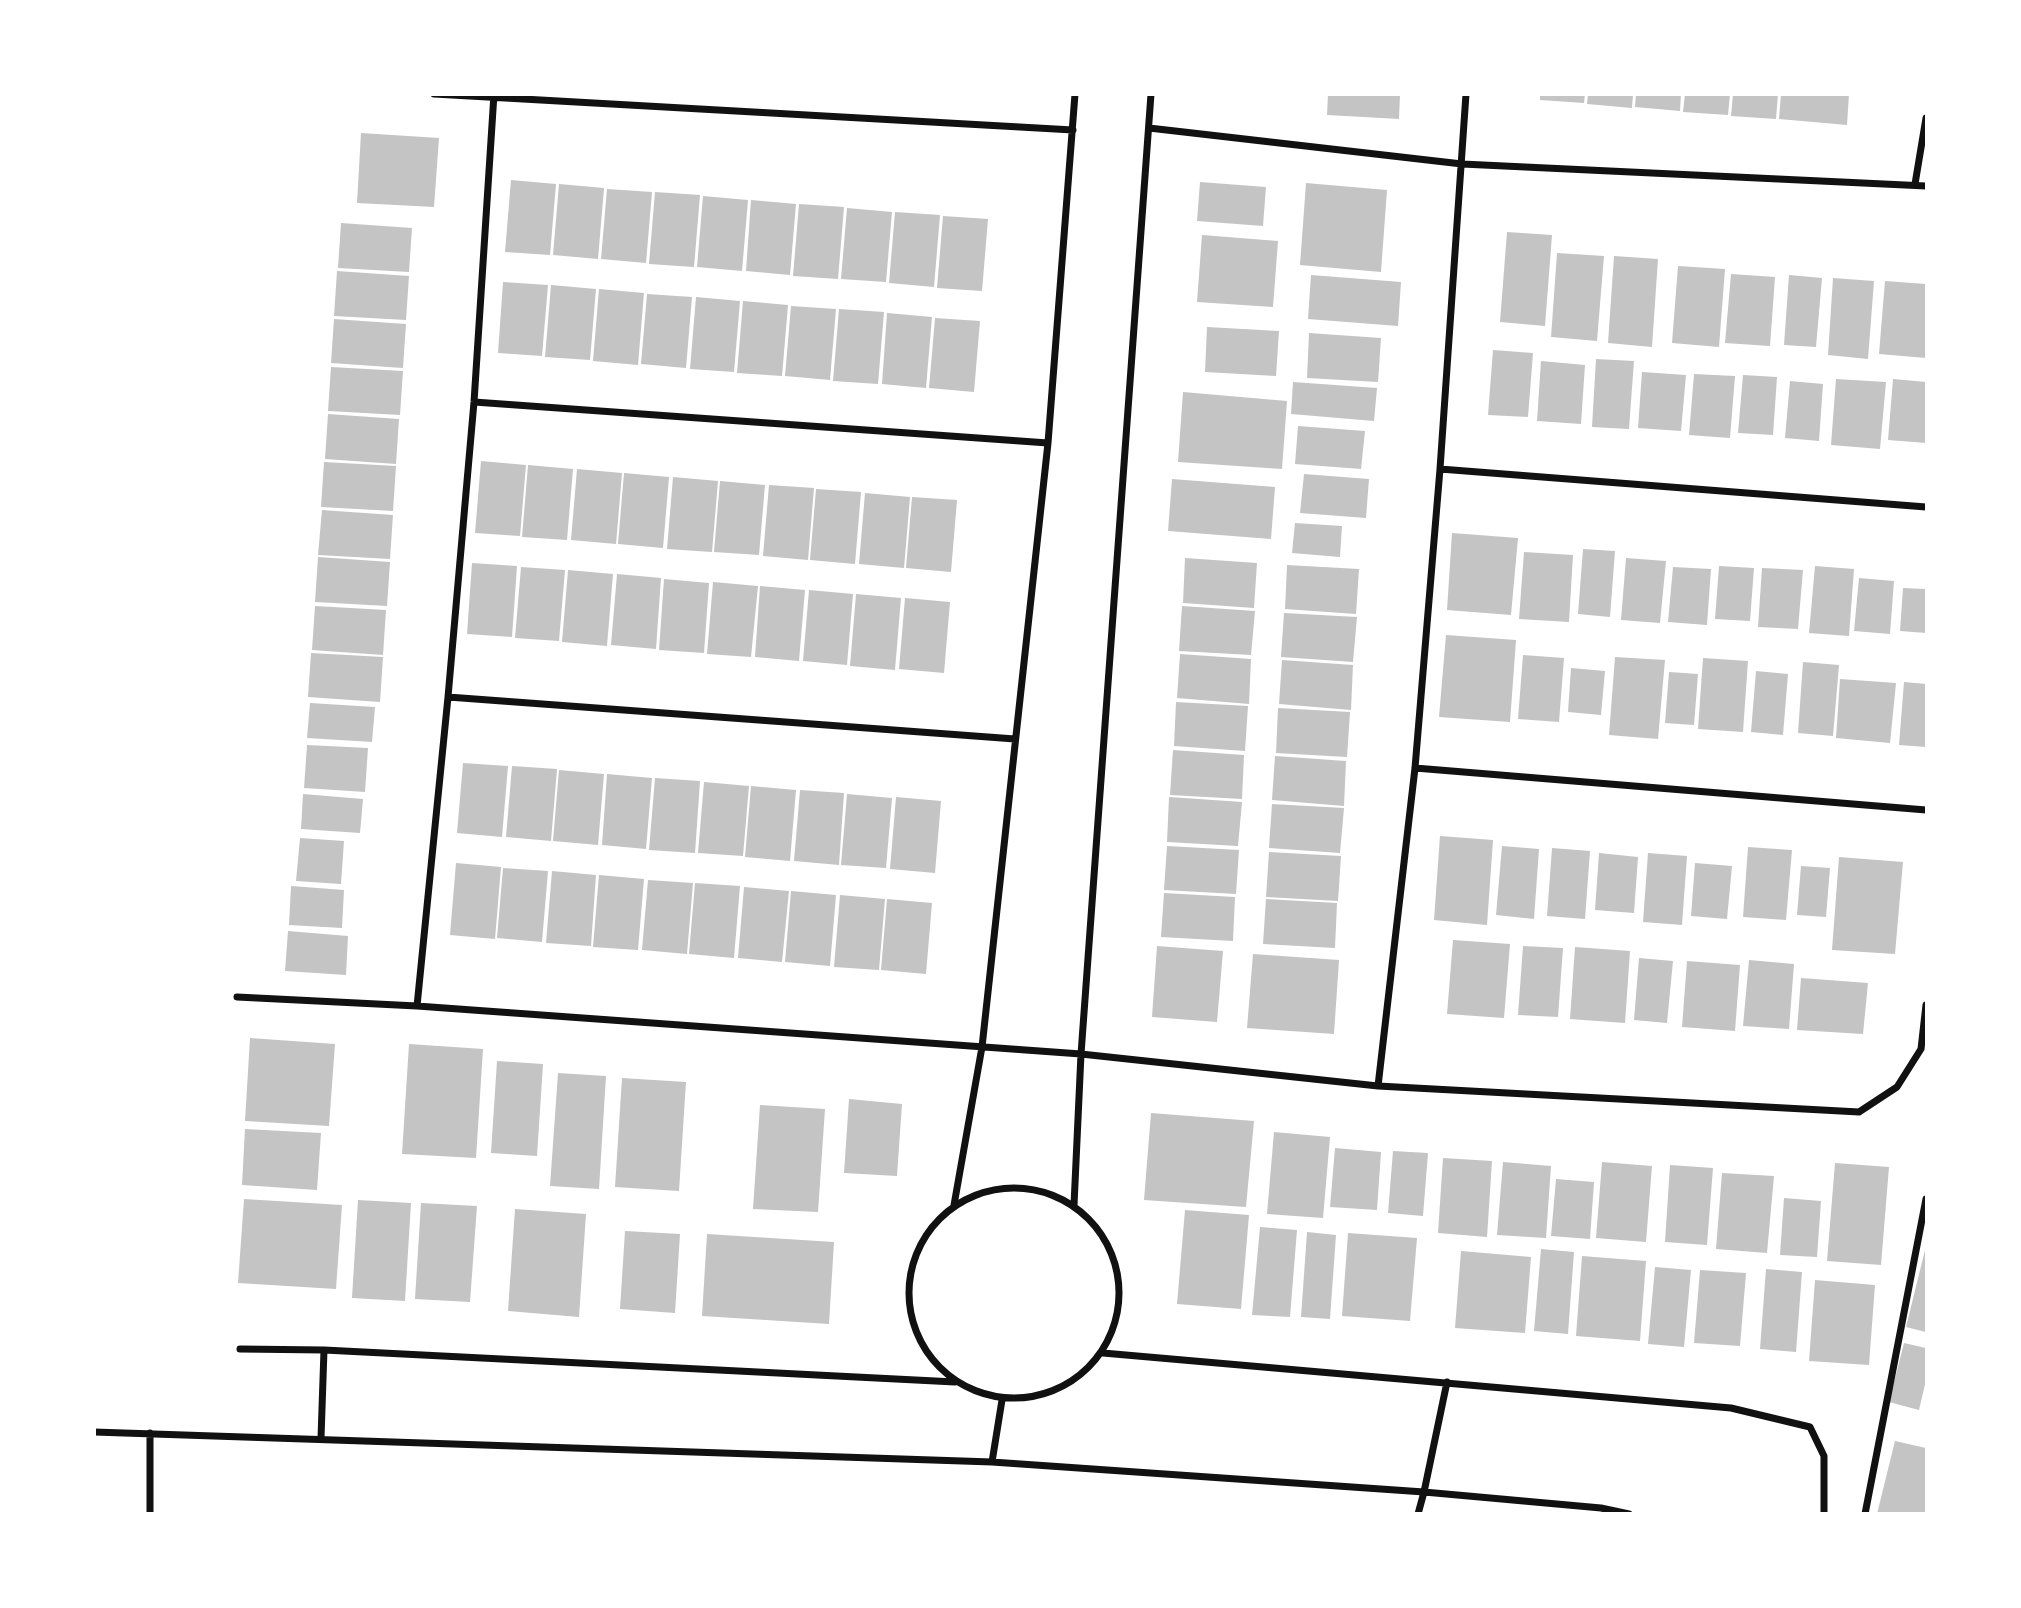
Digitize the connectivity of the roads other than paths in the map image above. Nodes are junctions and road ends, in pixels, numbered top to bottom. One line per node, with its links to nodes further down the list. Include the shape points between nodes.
1 (434, 94): 5 (street)
2 (1075, 94): 8 (street)
3 (1151, 94): 7 (street)
4 (1466, 94): 9 (street)
5 (494, 97): 8 (street); 12 (street)
6 (1927, 118): 10 (street)
7 (1149, 128): 9 (street); 24 (street)
8 (1073, 130): 13 (street)
9 (1462, 164): 10 (street); 14 (street)
10 (1915, 184): 11 (street)
11 (1927, 186)
12 (474, 402): 13 (street); 16 (street)
13 (1048, 443): 17 (street)
14 (1440, 469): 15 (street); 18 (street)
15 (1927, 507)
16 (448, 697): 17 (street); 22 (street)
17 (1015, 739): 23 (street)
18 (1415, 768): 19 (street); 25 (street)
19 (1927, 810)
20 (237, 997): 22 (street)
21 (1927, 1005): 25 (street, via 1921,1049 1897,1087 1859,1112)
22 (416, 1006): 23 (street)
23 (982, 1048): 24 (street); 27 (street)
24 (1081, 1054): 25 (street); 28 (street)
25 (1378, 1086)
26 (1927, 1199): 45 (street)
27 (954, 1205): 28 (street, via 993,1189 1035,1189); 32 (street, via 924,1235 909,1273 910,1315 925,1353)
28 (1074, 1205): 31 (street, via 1103,1235 1119,1273 1119,1315)
29 (240, 1349): 30 (street)
30 (324, 1350): 32 (street); 37 (street)
31 (1103, 1353): 33 (street); 34 (street, via 1073,1382 1035,1398)
32 (955, 1382): 34 (street)
33 (1447, 1382): 39 (street); 44 (street, via 1731,1408 1810,1427 1824,1457)
34 (1002, 1400): 38 (street)
35 (94, 1432): 36 (street)
36 (150, 1433): 37 (street); 41 (street)
37 (321, 1438): 38 (street)
38 (992, 1462): 39 (street)
39 (1424, 1492): 40 (street); 42 (street)
40 (1600, 1511): 43 (street)
41 (150, 1514)
42 (1418, 1514)
43 (1629, 1514)
44 (1824, 1514)
45 (1865, 1514)

